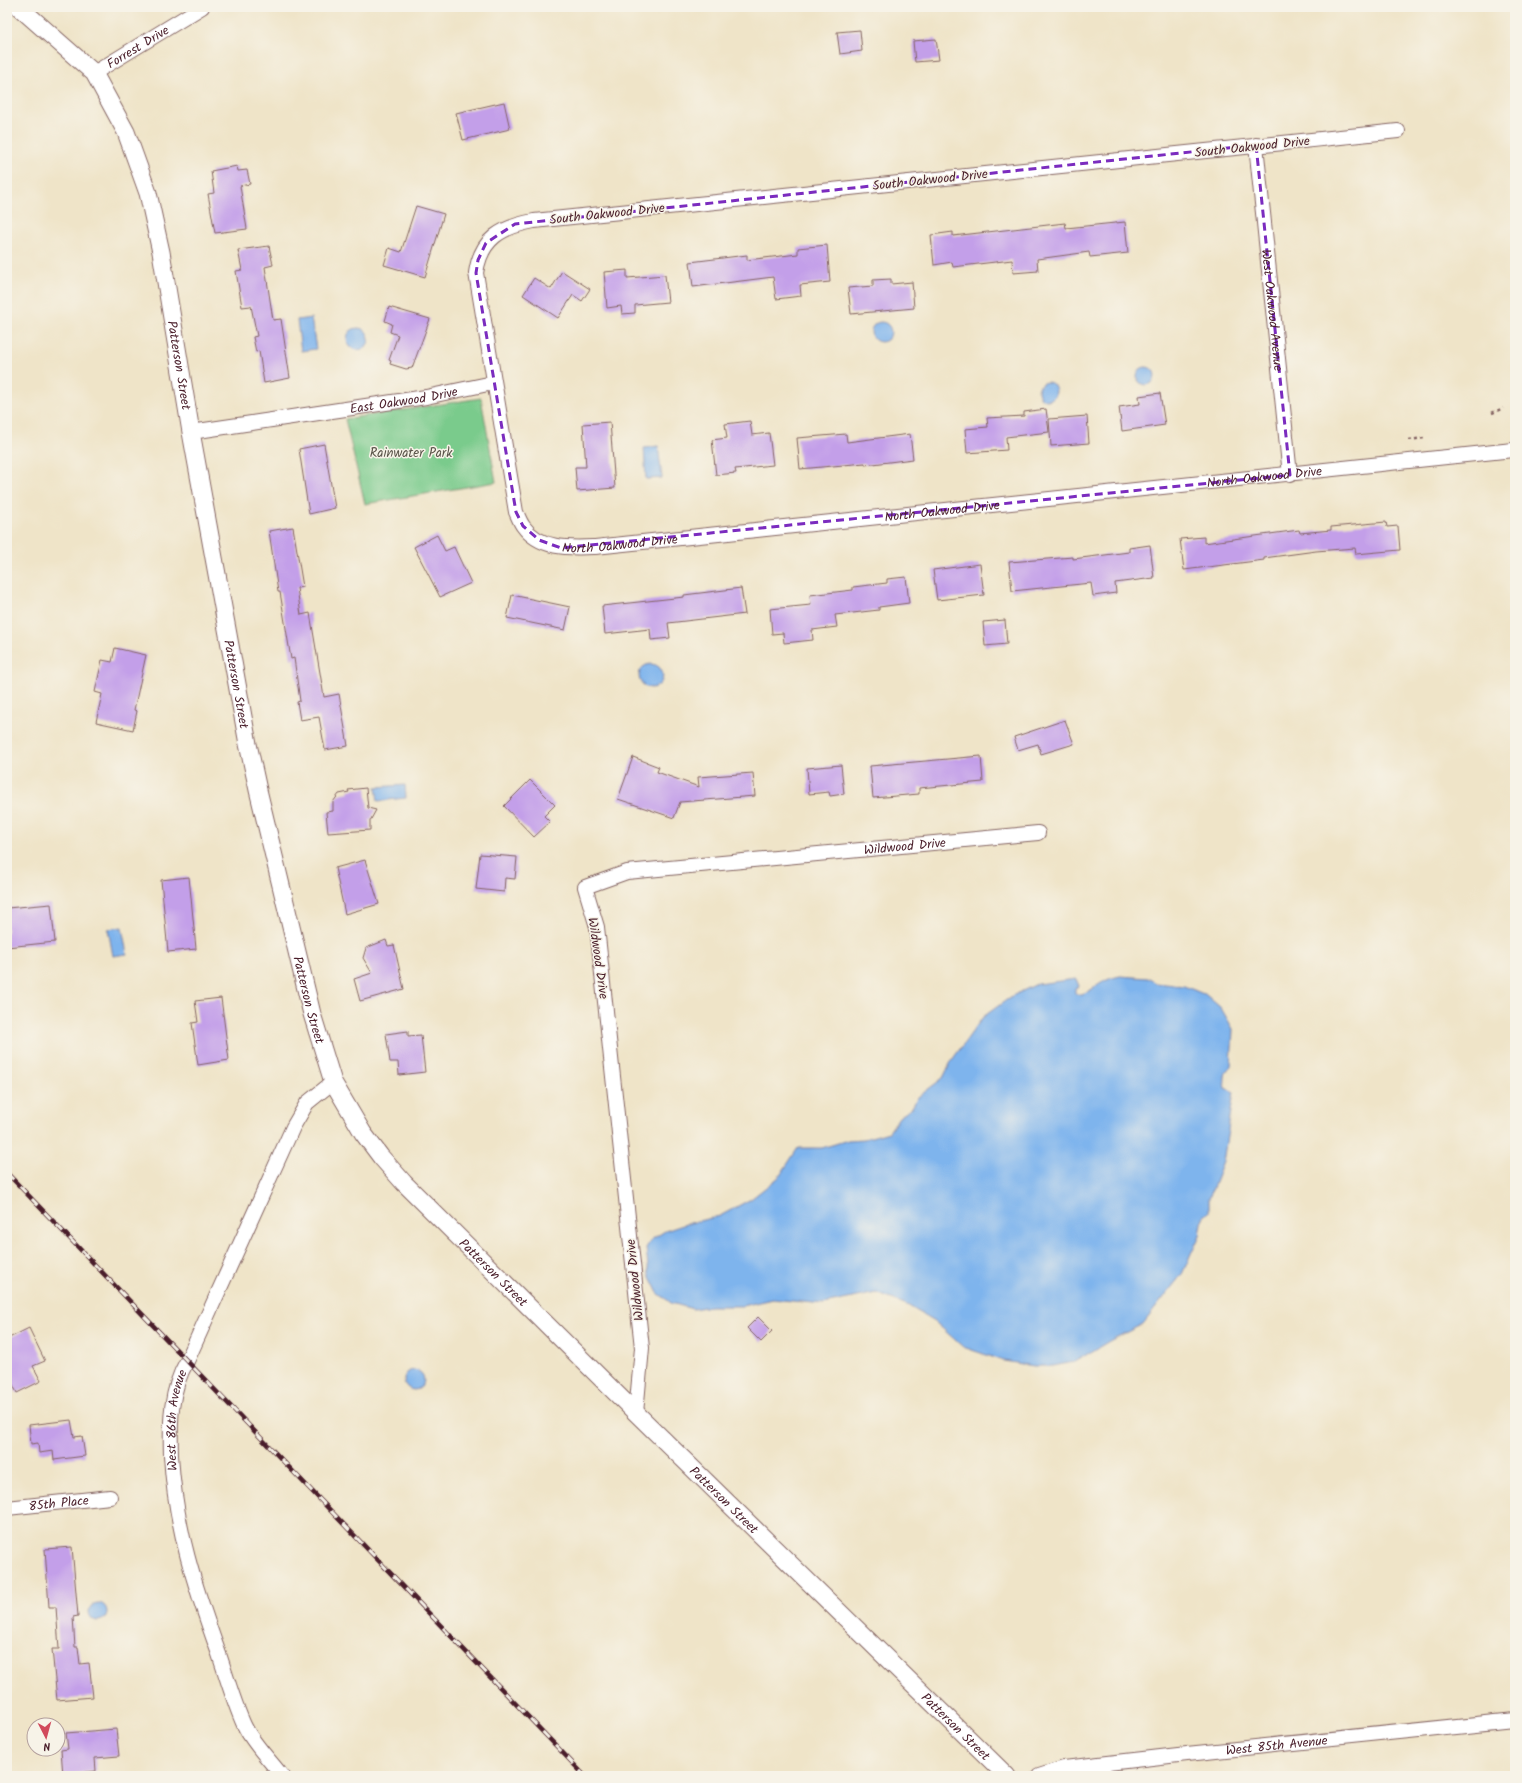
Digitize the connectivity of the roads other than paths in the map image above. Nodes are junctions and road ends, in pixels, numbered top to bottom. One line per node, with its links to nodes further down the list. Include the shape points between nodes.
1 (19, 7): 3 (street, Patterson Street)
2 (202, 7): 3 (street, Forrest Drive)
3 (94, 73): 7 (street, Patterson Street, via 126,132 148,193 161,252)
4 (1398, 131): 5 (street, South Oakwood Drive)
5 (1256, 145): 6 (street, South Oakwood Drive, via 515,224 486,243 478,260 476,273); 9 (street, West Oakwood Avenue)
6 (494, 383): 7 (street, East Oakwood Drive, via 426,397); 9 (street, North Oakwood Drive, via 516,512 523,526 539,540 561,548 595,547)
7 (191, 432): 11 (street, Patterson Street, via 258,790 312,1014)
8 (1513, 450): 9 (street, North Oakwood Drive)
9 (1290, 475)
10 (1038, 832): 12 (street, Wildwood Drive, via 627,872 585,887 597,927 642,1348)
11 (333, 1082): 12 (street, Patterson Street, via 380,1157); 16 (street, West 86th Avenue, via 308,1103 293,1127 178,1376 170,1428 177,1514 200,1602 245,1726)
12 (636, 1413): 17 (street, Patterson Street)
13 (110, 1497): 14 (street, 85th Place)
14 (7, 1508)
15 (1515, 1720): 18 (street, West 85th Avenue, via 1156,1757 1064,1768)
16 (282, 1776)
17 (1007, 1776)
18 (1039, 1776)

